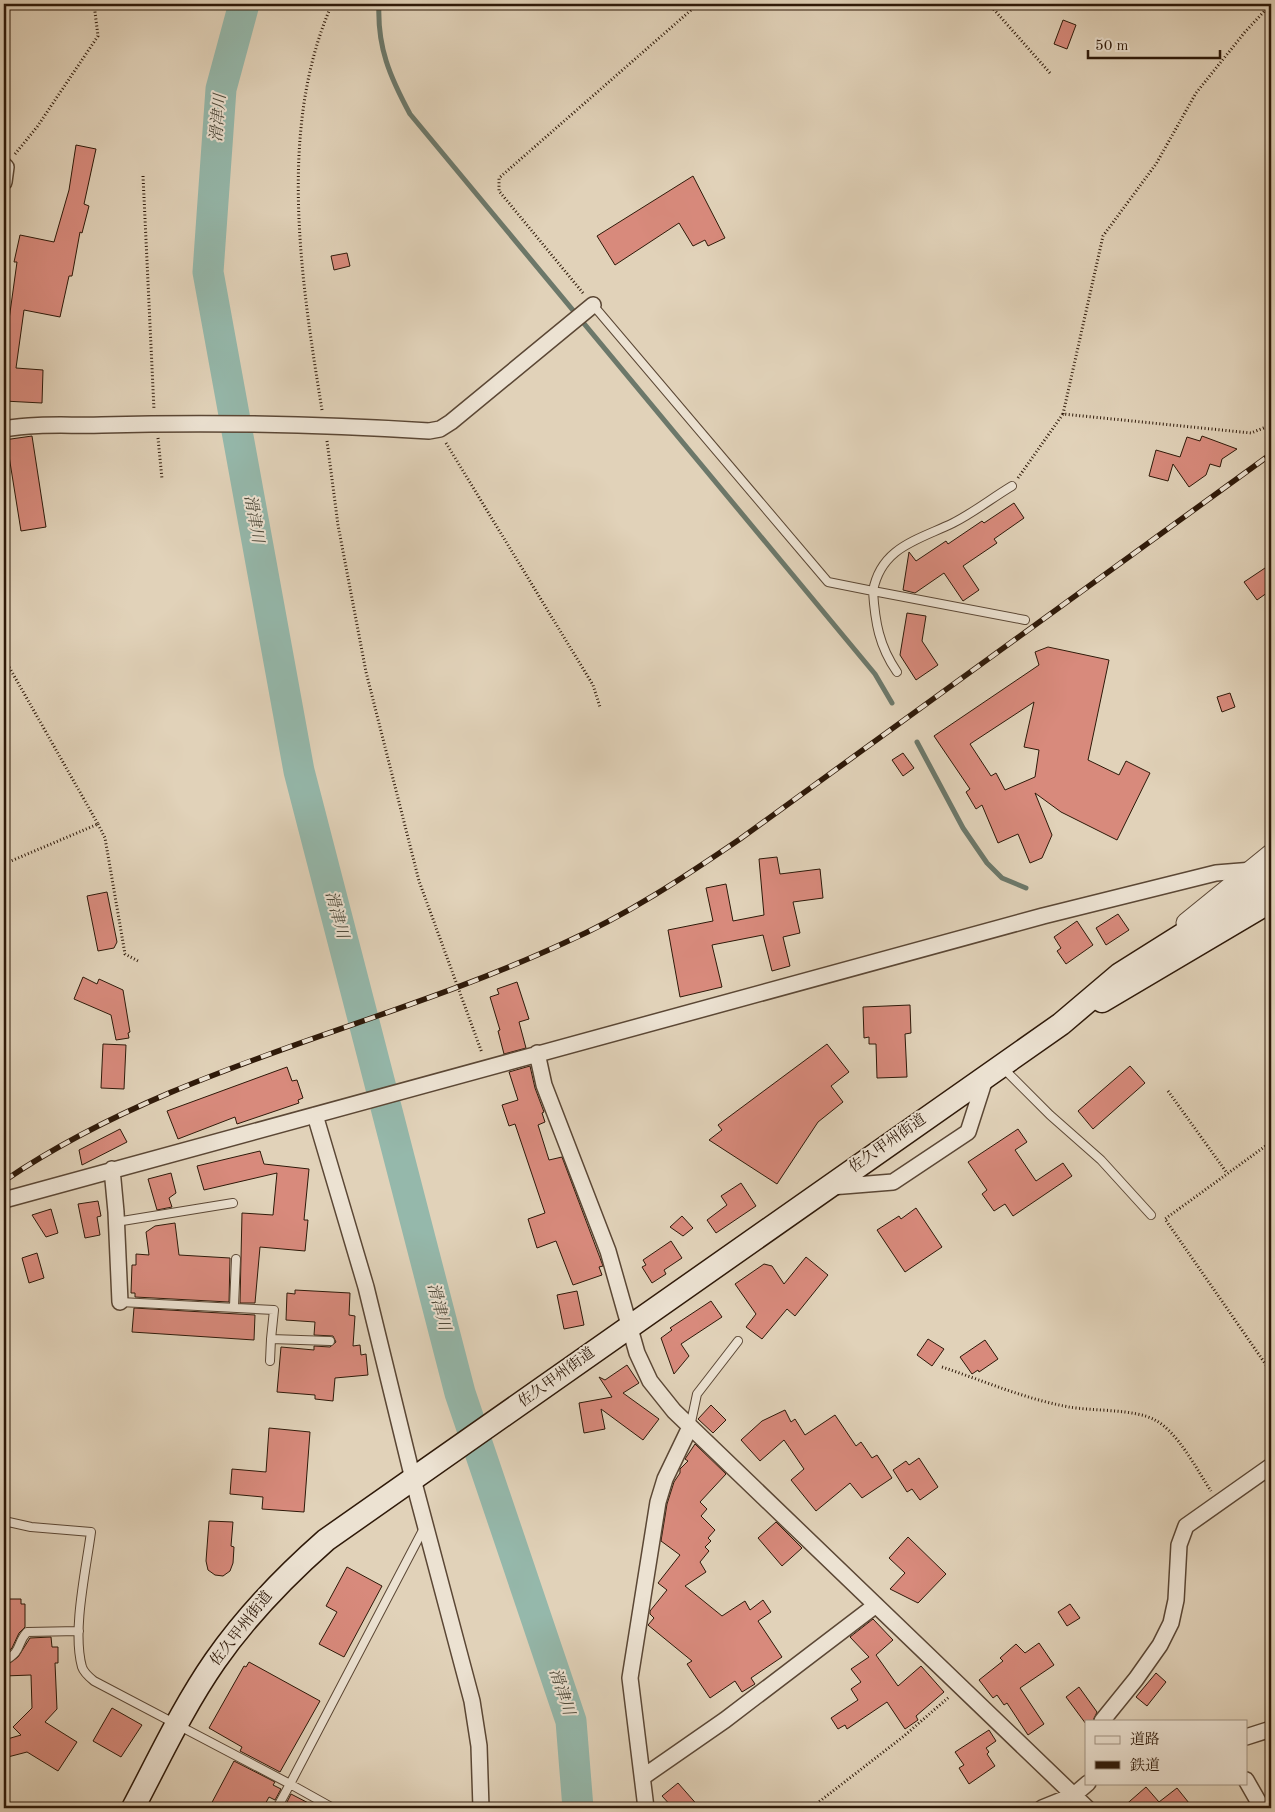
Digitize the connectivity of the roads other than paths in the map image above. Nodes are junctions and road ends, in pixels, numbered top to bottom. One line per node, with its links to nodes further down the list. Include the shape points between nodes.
1 (589, 308): 2 (street, via 440,429 160,422 52,424); 4 (lane, via 821,576 828,582)
2 (4, 429)
3 (1012, 486): 4 (lane, via 954,522 908,542 884,565 876,577)
4 (874, 591): 5 (lane); 6 (lane, via 878,639)
5 (1025, 620)
6 (897, 672)
7 (1271, 854): 8 (street)
8 (1262, 875): 12 (main road, 佐久甲州街道, via 1120,974); 13 (street, via 1216,873 1135,892)
9 (1271, 884): 11 (street)
10 (1271, 901): 11 (main road, 佐久甲州街道)
11 (1239, 920): 12 (main road, 佐久甲州街道)
12 (1061, 1024): 14 (main road, 佐久甲州街道)
13 (537, 1052): 15 (street); 25 (street, via 544,1085 608,1251)
14 (993, 1071): 17 (main road, 佐久甲州街道); 17 (street, via 968,1132 893,1182); 20 (lane, via 1101,1160)
15 (321, 1114): 16 (street); 32 (street)
16 (112, 1169): 18 (street); 21 (street)
17 (826, 1188): 25 (main road, 佐久甲州街道)
18 (4, 1200)
19 (233, 1203): 21 (lane)
20 (1151, 1215)
21 (116, 1222): 23 (street)
22 (236, 1259): 24 (lane)
23 (120, 1302): 24 (lane)
24 (234, 1306): 26 (lane, via 274,1310)
25 (631, 1324): 30 (street, via 637,1353 650,1381); 32 (main road, 佐久甲州街道)
26 (271, 1339): 27 (lane); 29 (lane)
27 (330, 1341)
28 (738, 1341): 30 (lane, via 698,1394)
29 (270, 1361)
30 (690, 1426): 35 (street); 42 (street, via 658,1502 630,1678)
31 (1271, 1466): 38 (street, via 1186,1526 1181,1534 1171,1623 1136,1680)
32 (416, 1476): 34 (street); 39 (main road, 佐久甲州街道, via 326,1540 270,1592 214,1663)
33 (4, 1521): 36 (lane, via 30,1527 91,1532)
34 (426, 1524): 43 (lane); 51 (street, via 472,1701)
35 (876, 1605): 42 (street, via 725,1720); 46 (street)
36 (79, 1631): 37 (lane, via 27,1632 21,1638 20,1647); 39 (lane, via 82,1667 86,1675)
37 (4, 1661)
38 (1103, 1720)
39 (178, 1724): 43 (lane); 48 (main road, 佐久甲州街道)
40 (1271, 1730): 41 (street)
41 (1248, 1736)
42 (643, 1777): 52 (street)
43 (290, 1784): 49 (lane); 50 (lane)
44 (1087, 1784): 46 (street)
45 (1248, 1784): 47 (street, via 1262,1808)
46 (1074, 1795): 53 (street); 54 (street)
47 (1271, 1805)
48 (133, 1808)
49 (277, 1808)
50 (333, 1808)
51 (481, 1808)
52 (646, 1808)
53 (1042, 1808)
54 (1087, 1808)

